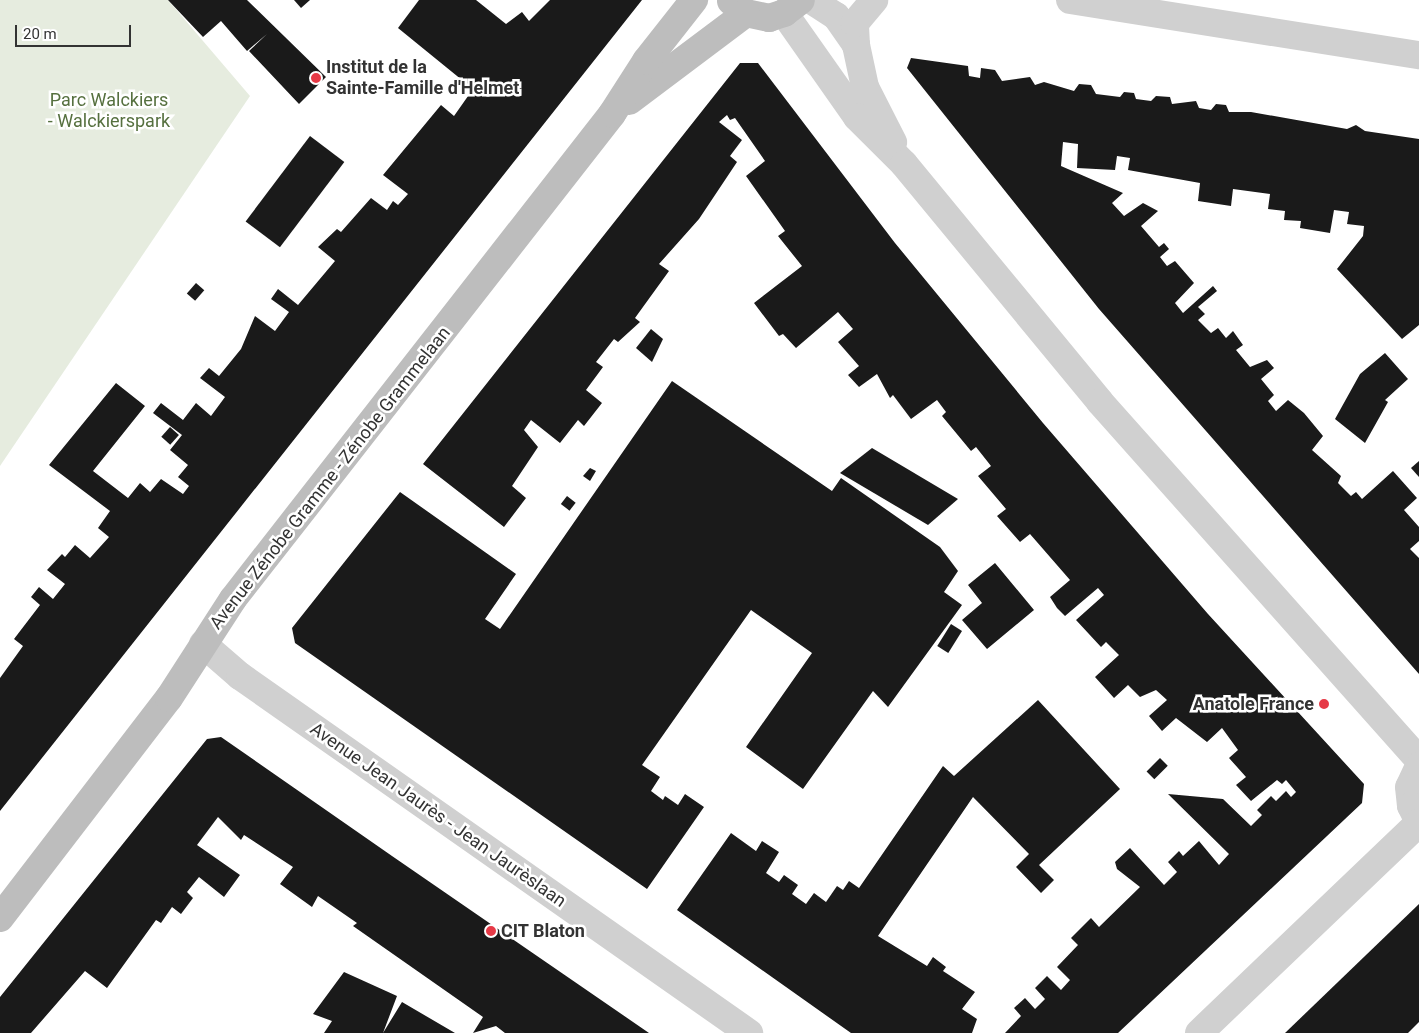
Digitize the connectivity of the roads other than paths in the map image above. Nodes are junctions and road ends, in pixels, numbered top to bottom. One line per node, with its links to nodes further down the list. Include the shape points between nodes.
1 (694, 0): 9 (main road, Avenue Zénobe Gramme - Zénobe Grammelaan, via 646,60)
2 (811, 0): 7 (street, via 836,16)
3 (874, 0): 7 (street, via 855,23)
4 (1082, 1): 8 (street)
5 (738, 6): 6 (main road, Avenue Zénobe Gramme - Zénobe Grammelaan, via 769,18); 9 (main road, Avenue Zénobe Gramme - Zénobe Grammelaan)
6 (793, 7): 10 (street, via 857,117)
7 (856, 45): 10 (street, via 865,87)
8 (1419, 55)
9 (612, 114): 11 (main road, Avenue Zénobe Gramme - Zénobe Grammelaan, via 233,599)
10 (904, 164): 12 (street, via 1100,402)
11 (203, 644): 15 (main road, Avenue Zénobe Gramme - Zénobe Grammelaan, via 67,836); 16 (street, Avenue Jean Jaurès - Jean Jaurèslaan, via 240,676)
12 (1419, 760)
13 (1419, 766): 14 (street, via 1409,787 1411,806)
14 (1419, 822): 17 (street)
15 (0, 918)
16 (749, 1033)
17 (1199, 1033)

